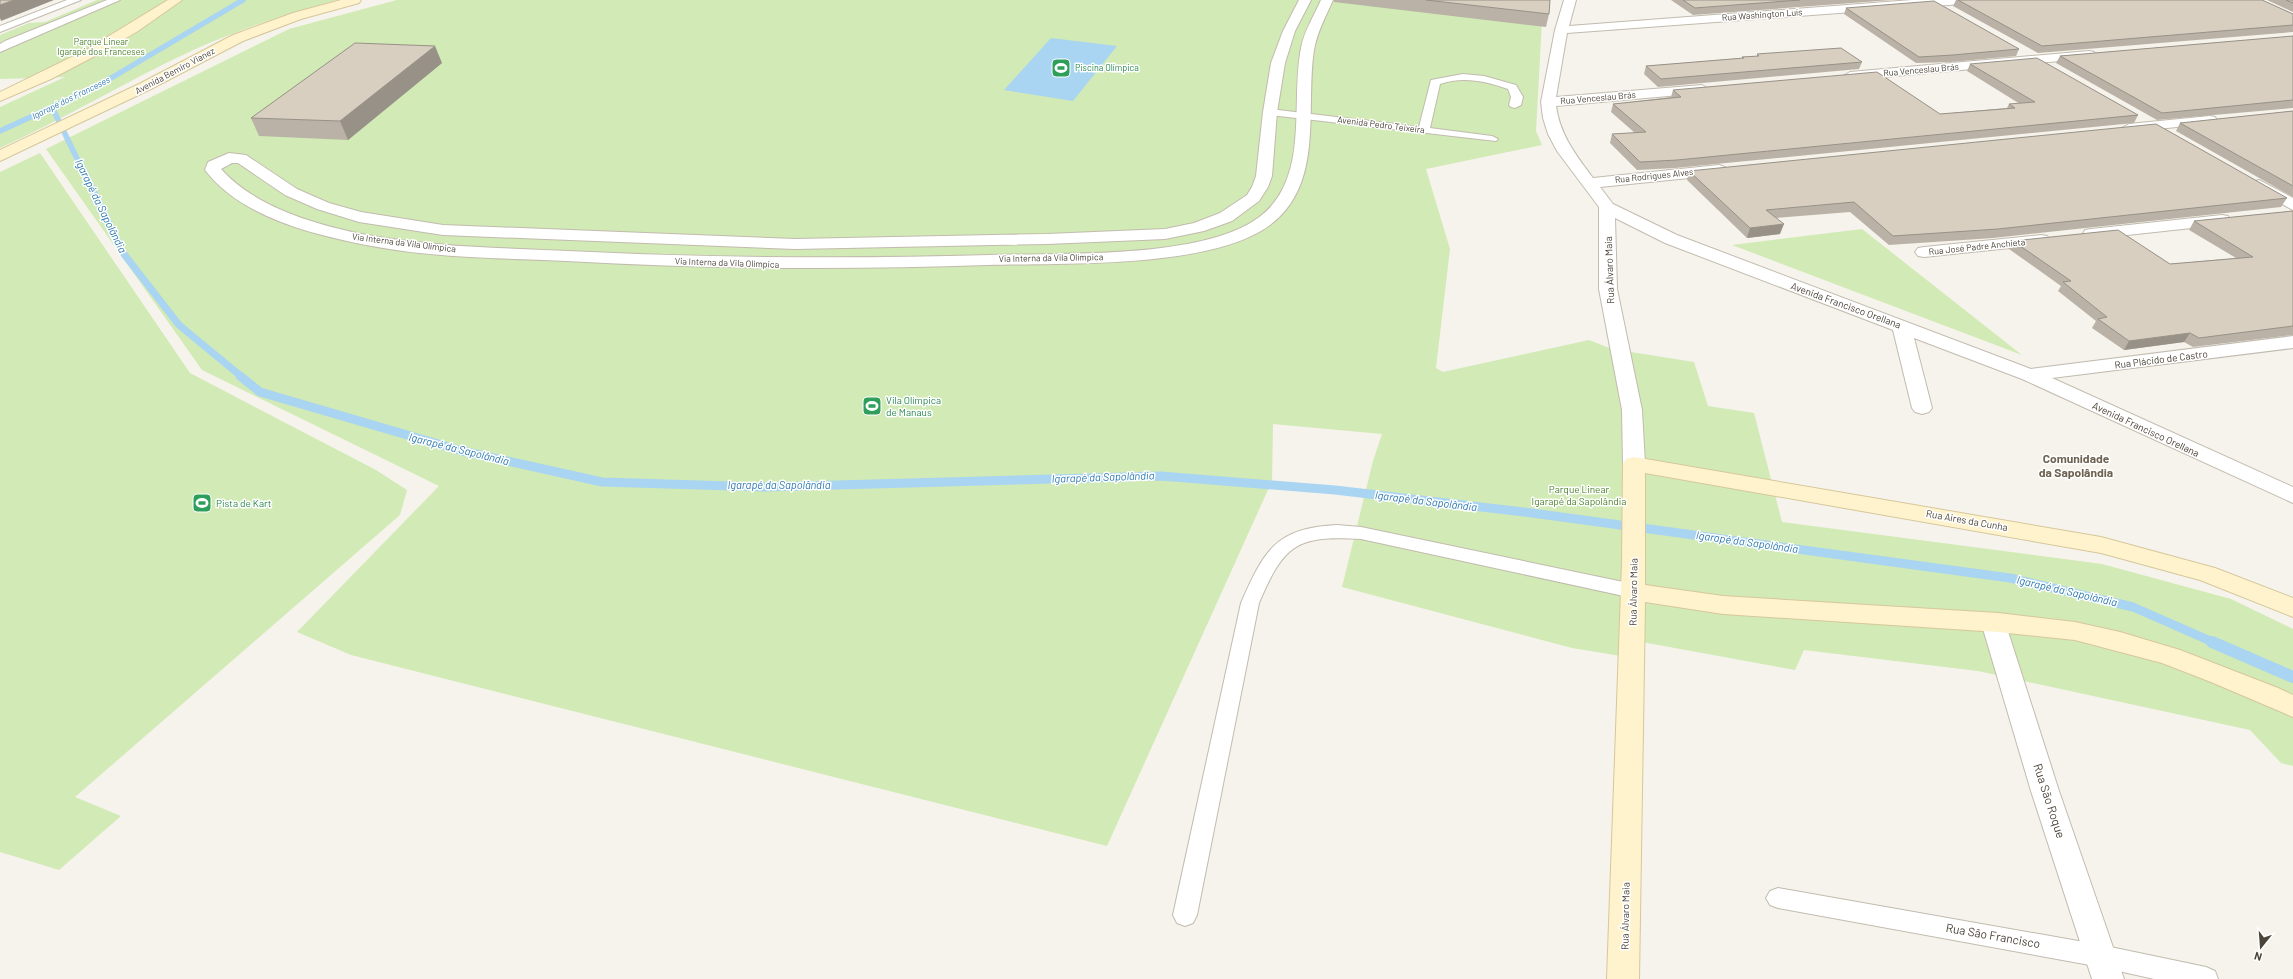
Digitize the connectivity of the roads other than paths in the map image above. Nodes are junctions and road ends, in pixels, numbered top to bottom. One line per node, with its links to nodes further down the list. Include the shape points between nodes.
1 (76, 0): 11 (lane)
2 (114, 0): 14 (lane)
3 (176, 0): 22 (street, via 108,45 44,78)
4 (355, 0): 34 (street, Avenida Bemiro Vianez, via 297,16 238,38 120,99)
5 (1305, 0): 15 (street, Via Interna da Vila Olímpica)
6 (1327, 0): 16 (street, Via Interna da Vila Olímpica)
7 (1570, 0): 12 (street, Avenida Francisco Orellana)
8 (1962, 0): 9 (street, Rua Washington Luís)
9 (1933, 1): 10 (street); 12 (street, Rua Washington Luís)
10 (1955, 14)
11 (0, 29)
12 (1561, 30): 23 (street, Avenida Francisco Orellana)
13 (2016, 48): 18 (street)
14 (0, 49)
15 (1282, 50): 16 (street); 25 (street, Via Interna da Vila Olímpica)
16 (1307, 50): 27 (street, Via Interna da Vila Olímpica)
17 (2099, 54): 18 (street, Rua Venceslau Brás)
18 (2037, 59): 19 (street); 20 (street, Rua Venceslau Brás)
19 (2058, 71)
20 (1840, 77)
21 (1714, 88): 23 (street, Rua Venceslau Brás)
22 (0, 96)
23 (1548, 102): 37 (street, Avenida Francisco Orellana, via 1555,134)
24 (1515, 105): 31 (lane, via 1517,97 1512,87 1498,81 1446,78 1435,82)
25 (1270, 112): 27 (lane, Avenida Pedro Teixeira); 43 (street, Via Interna da Vila Olímpica, via 1266,161 1260,187 1253,198 1226,217 1198,228 1165,234)
26 (2134, 114): 29 (street)
27 (1304, 116): 31 (lane, Avenida Pedro Teixeira); 47 (street, Via Interna da Vila Olímpica, via 1297,172 1292,190 1280,207 1266,220 1243,233 1216,243 1174,252)
28 (2224, 119): 29 (street)
29 (2155, 126): 30 (street); 32 (street)
30 (2116, 130)
31 (1424, 131): 33 (lane, Avenida Pedro Teixeira)
32 (2176, 138)
33 (1492, 139)
34 (0, 156)
35 (1730, 168): 37 (street, Rua Rodrigues Alves)
36 (2245, 177): 38 (street)
37 (1588, 183): 39 (street, Avenida Francisco Orellana)
38 (2293, 205)
39 (1607, 207): 50 (street, Avenida Francisco Orellana, via 1671,239); 54 (street, Rua Álvaro Maia, via 1608,289 1632,410)
40 (2238, 218): 46 (street, Rua José Padre Anchieta)
41 (443, 230): 42 (street, Via Interna da Vila Olímpica); 45 (street); 45 (street, Via Interna da Vila Olímpica, via 358,217 323,206 291,192 241,158 223,160 214,165 215,174 236,191 290,219 369,240)
42 (645, 239): 44 (street, Via Interna da Vila Olímpica, via 795,244); 48 (street)
43 (1047, 239): 44 (street, Via Interna da Vila Olímpica); 47 (street)
44 (924, 241): 49 (street)
45 (424, 247): 48 (street, Via Interna da Vila Olímpica)
46 (1924, 252)
47 (1045, 258): 49 (street, Via Interna da Vila Olímpica)
48 (631, 259): 49 (street, Via Interna da Vila Olímpica, via 786,264)
49 (920, 261)
50 (1901, 325): 52 (street, Avenida Francisco Orellana); 53 (street)
51 (2293, 342): 52 (street, Rua Plácido de Castro)
52 (2029, 376): 55 (street, Avenida Francisco Orellana)
53 (1922, 408)
54 (1634, 464): 56 (street, Rua Álvaro Maia); 57 (street, Rua Aires da Cunha, via 2101,545 2207,574)
55 (2293, 496)
56 (1633, 591): 58 (street, via 1723,605); 61 (lane, via 1361,533 1316,533 1297,537 1280,547 1269,561 1250,603); 63 (street, Rua Álvaro Maia)
57 (2293, 608)
58 (1993, 622): 59 (street, via 2093,635 2147,648 2246,684); 62 (street, Rua São Roque, via 2045,791)
59 (2293, 707)
60 (1778, 898): 62 (lane, Rua São Francisco)
61 (1185, 915)
62 (2105, 967): 64 (lane, Rua São Francisco)
63 (1623, 979)
64 (2206, 979)

